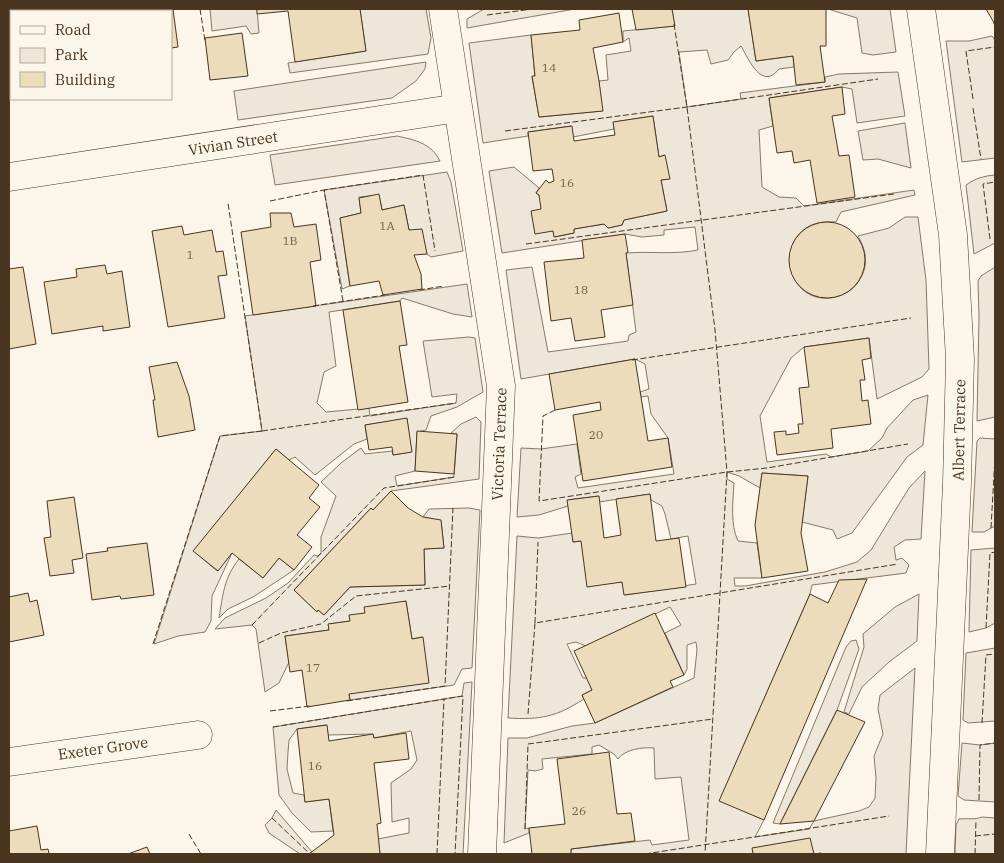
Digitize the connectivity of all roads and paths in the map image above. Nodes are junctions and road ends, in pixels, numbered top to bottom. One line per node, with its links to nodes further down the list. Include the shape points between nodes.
1 (443, 9): 3 (street, Victoria Terrace)
2 (921, 9): 8 (street, Albert Terrace, via 953,235 960,359 958,484)
3 (458, 108): 4 (street, Vivian Street); 7 (street, Victoria Terrace, via 501,386)
4 (9, 177)
5 (198, 735): 6 (street, Exeter Grove)
6 (9, 762)
7 (482, 854)
8 (940, 854)

